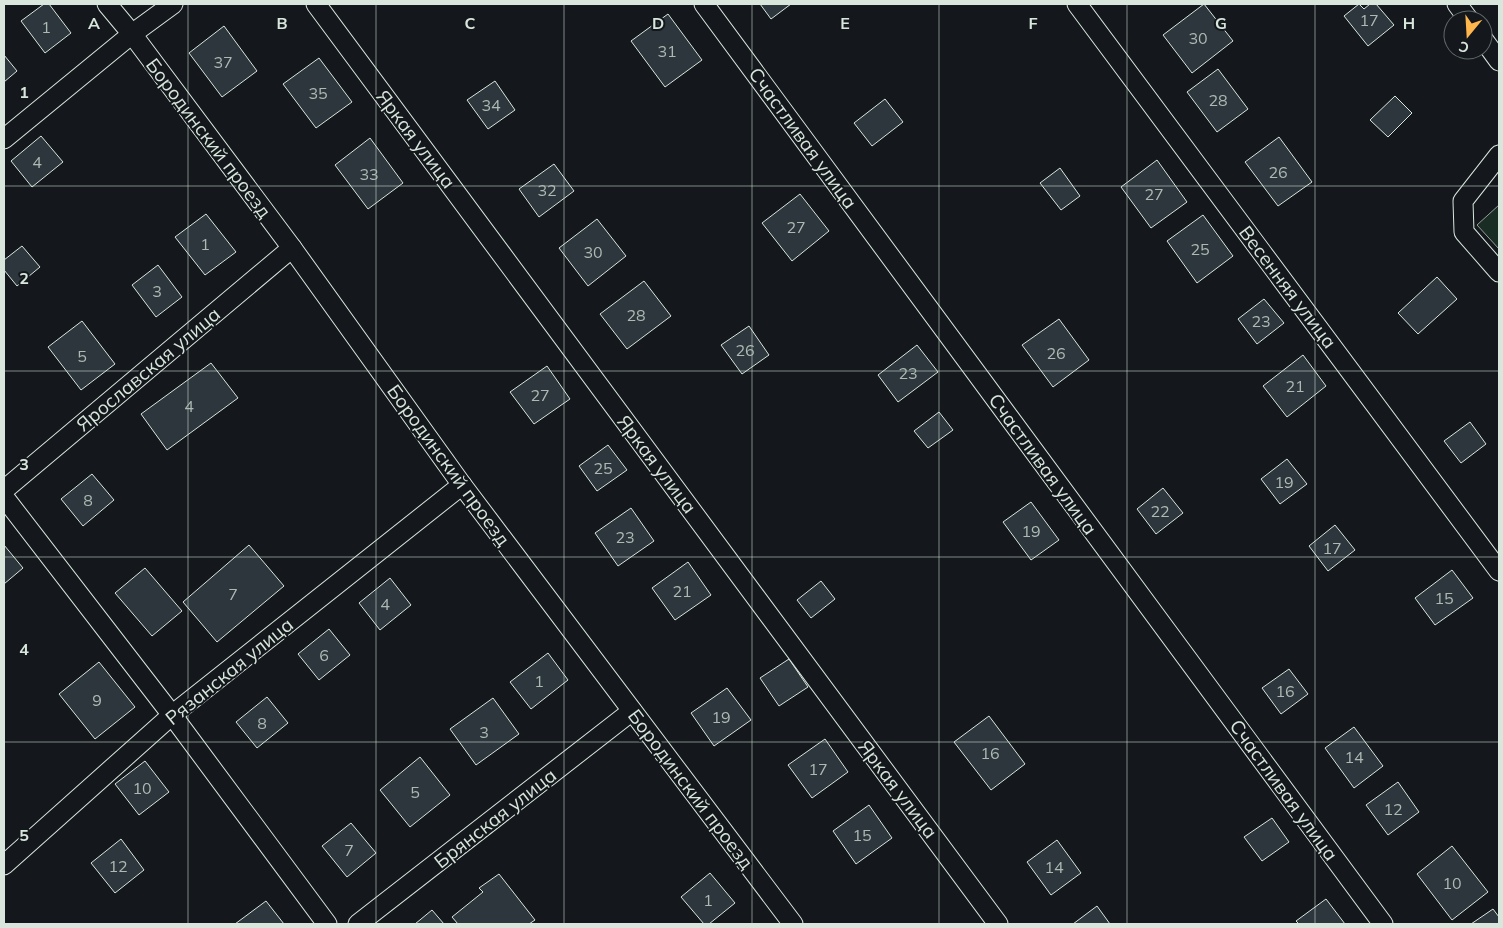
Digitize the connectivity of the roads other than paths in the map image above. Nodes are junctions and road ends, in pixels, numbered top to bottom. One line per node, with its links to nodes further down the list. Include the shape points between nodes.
1 (107, 4): 6 (street, Бородинский проезд)
2 (173, 4): 6 (street)
3 (316, 4): 21 (street, Яркая улица)
4 (704, 4): 22 (street, Счастливая улица)
5 (1077, 4): 14 (street, Весенняя улица)
6 (132, 34): 7 (street); 9 (street, Бородинский проезд)
7 (4, 139)
8 (1499, 155): 10 (street, via 1463,201 1463,208 1464,232)
9 (292, 248): 11 (street, Бородинский проезд); 12 (street, Ярославская улица)
10 (1499, 272)
11 (462, 485): 15 (street, Бородинский проезд); 16 (street, Рязанская улица)
12 (4, 490)
13 (4, 497): 16 (street)
14 (1499, 571)
15 (632, 711): 18 (street, Бородинский проезд); 20 (street, Брянская улица)
16 (172, 715): 17 (street, Рязанская улица); 19 (street)
17 (4, 865)
18 (787, 922)
19 (327, 924)
20 (358, 924)
21 (998, 924)
22 (1383, 924)

